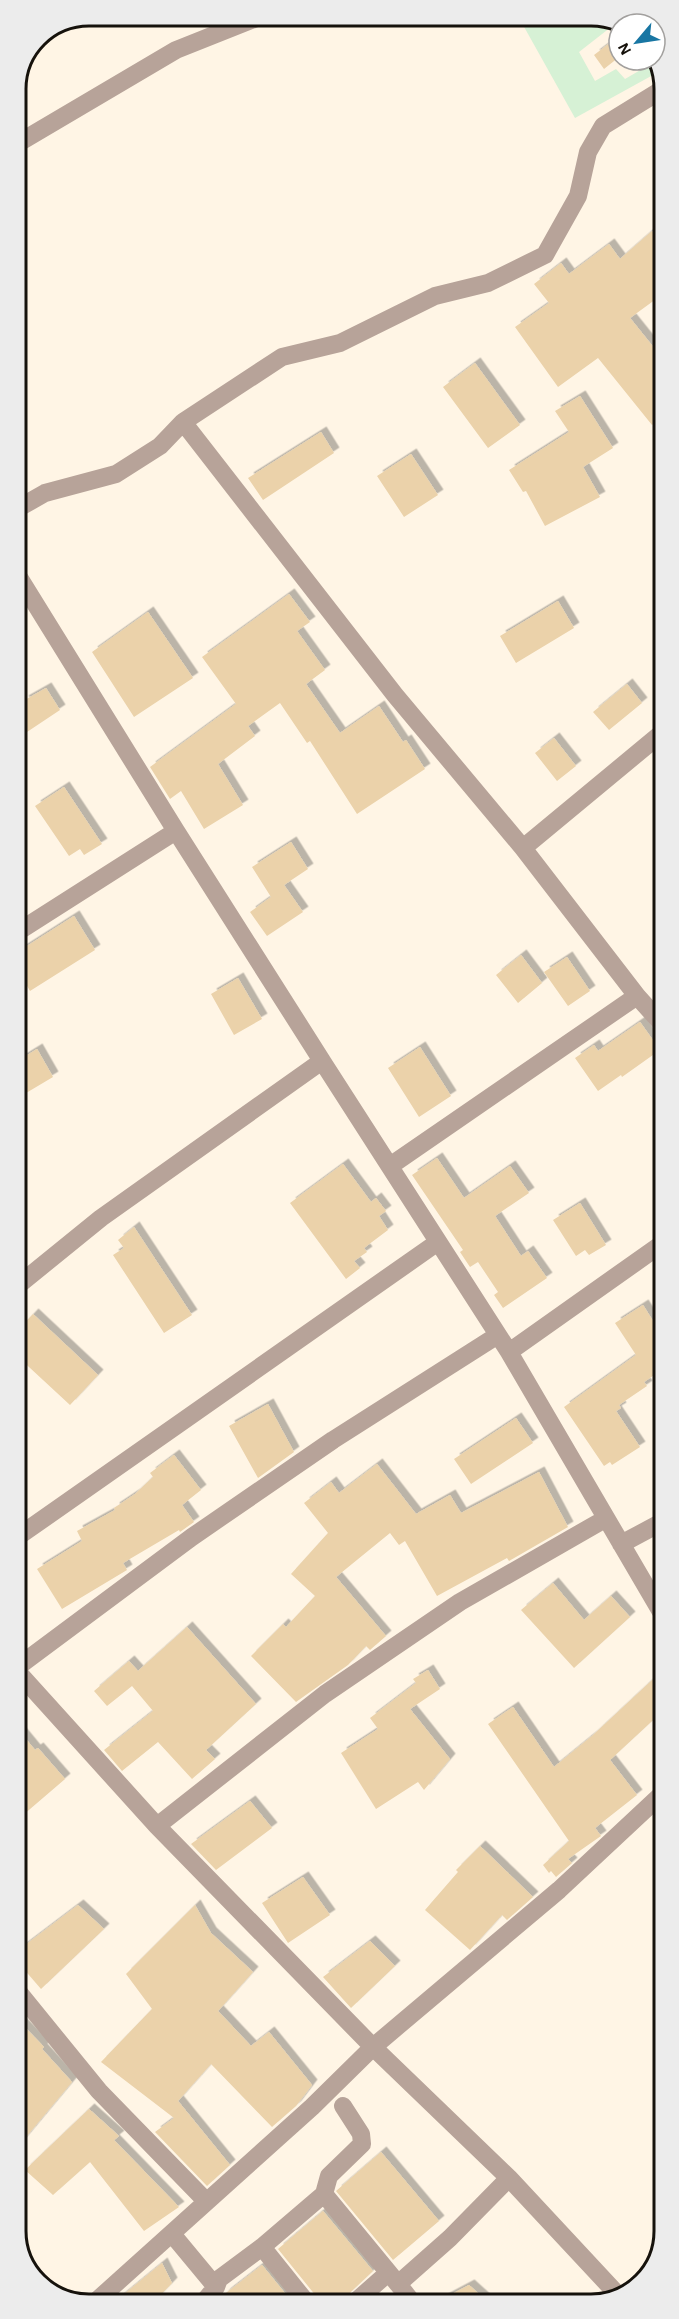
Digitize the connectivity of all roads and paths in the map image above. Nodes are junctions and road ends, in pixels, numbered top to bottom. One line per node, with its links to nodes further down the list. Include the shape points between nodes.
1 (236, 26): 3 (street, via 176,50)
2 (654, 95): 4 (street, via 603,126 588,152 578,196 545,255 488,283 435,296 340,343 282,357)
3 (26, 139)
4 (183, 422): 5 (street, via 160,446 116,474 45,493); 9 (street, via 395,695)
5 (26, 504)
6 (26, 589): 8 (street)
7 (654, 739): 9 (street)
8 (176, 831): 10 (street); 13 (street)
9 (523, 848): 11 (street)
10 (26, 927)
11 (637, 996): 12 (street); 14 (street)
12 (654, 1013)
13 (322, 1061): 14 (street); 17 (street, via 101,1218)
14 (390, 1166): 15 (street)
15 (438, 1242): 18 (street); 22 (street)
16 (654, 1249): 19 (street)
17 (26, 1279)
18 (498, 1335): 19 (street); 25 (street, via 333,1440 192,1537)
19 (508, 1352): 20 (street)
20 (605, 1519): 23 (street); 28 (street, via 460,1602 334,1688)
21 (654, 1526): 23 (street)
22 (26, 1531)
23 (621, 1544): 24 (street)
24 (654, 1600)
25 (26, 1662)
26 (26, 1680): 28 (street)
27 (654, 1801): 30 (street, via 559,1890)
28 (157, 1826): 30 (street)
29 (26, 2001): 34 (street, via 99,2091)
30 (372, 2047): 32 (street); 34 (street, via 312,2107)
31 (343, 2106): 33 (street, via 361,2134 362,2144 329,2176)
32 (509, 2178): 38 (street); 39 (street)
33 (324, 2194): 36 (street); 39 (street)
34 (206, 2201): 35 (street)
35 (172, 2234): 37 (street); 40 (street)
36 (262, 2247): 37 (street, via 219,2279); 42 (street)
37 (216, 2287): 41 (street)
38 (613, 2289)
39 (401, 2292)
40 (105, 2293)
41 (211, 2293)
42 (299, 2293)

